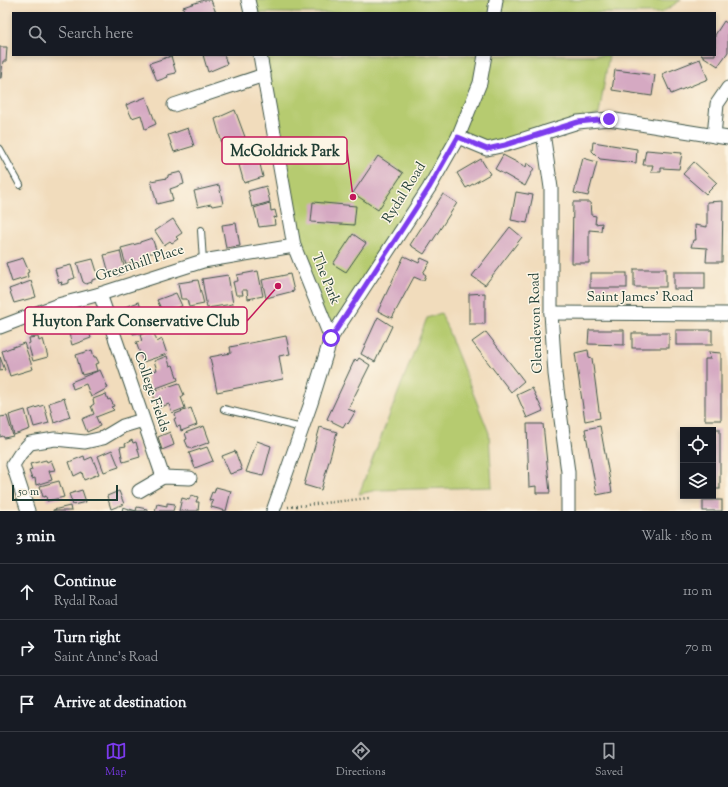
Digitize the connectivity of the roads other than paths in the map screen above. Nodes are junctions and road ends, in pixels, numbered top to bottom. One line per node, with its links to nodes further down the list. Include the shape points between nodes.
1 (248, 0): 3 (street)
2 (496, 0): 4 (street)
3 (250, 12)
4 (494, 12)
5 (260, 56): 7 (street, The Park)
6 (485, 56): 12 (street, Rydal Road, via 480,83)
7 (264, 75): 9 (street); 17 (street, The Park)
8 (728, 88): 11 (street, via 717,104)
9 (174, 105)
10 (543, 134): 11 (street, via 578,122 609,119); 12 (street, via 487,149); 20 (street, Glendevon Road, via 551,188)
11 (714, 136): 13 (street)
12 (458, 137): 23 (street, Rydal Road, via 429,188)
13 (728, 138)
14 (0, 149): 15 (lane)
15 (20, 185)
16 (201, 230): 18 (lane)
17 (294, 246): 18 (street, Greenhill Place); 23 (street, The Park)
18 (203, 261): 19 (street, Greenhill Place)
19 (100, 294): 22 (street, Greenhill Place, via 58,305); 25 (street, College Fields)
20 (551, 313): 21 (street, Saint James' Road); 32 (street, Glendevon Road, via 555,374 568,472)
21 (728, 314)
22 (0, 327)
23 (331, 338): 26 (street)
24 (224, 409): 26 (lane)
25 (144, 420): 27 (street, College Fields); 31 (street, via 123,426 103,438 85,442 55,439 30,443 13,465)
26 (302, 428): 30 (street)
27 (163, 477): 28 (street); 29 (street)
28 (190, 478)
29 (139, 491)
30 (273, 510)
31 (28, 511)
32 (568, 511)

